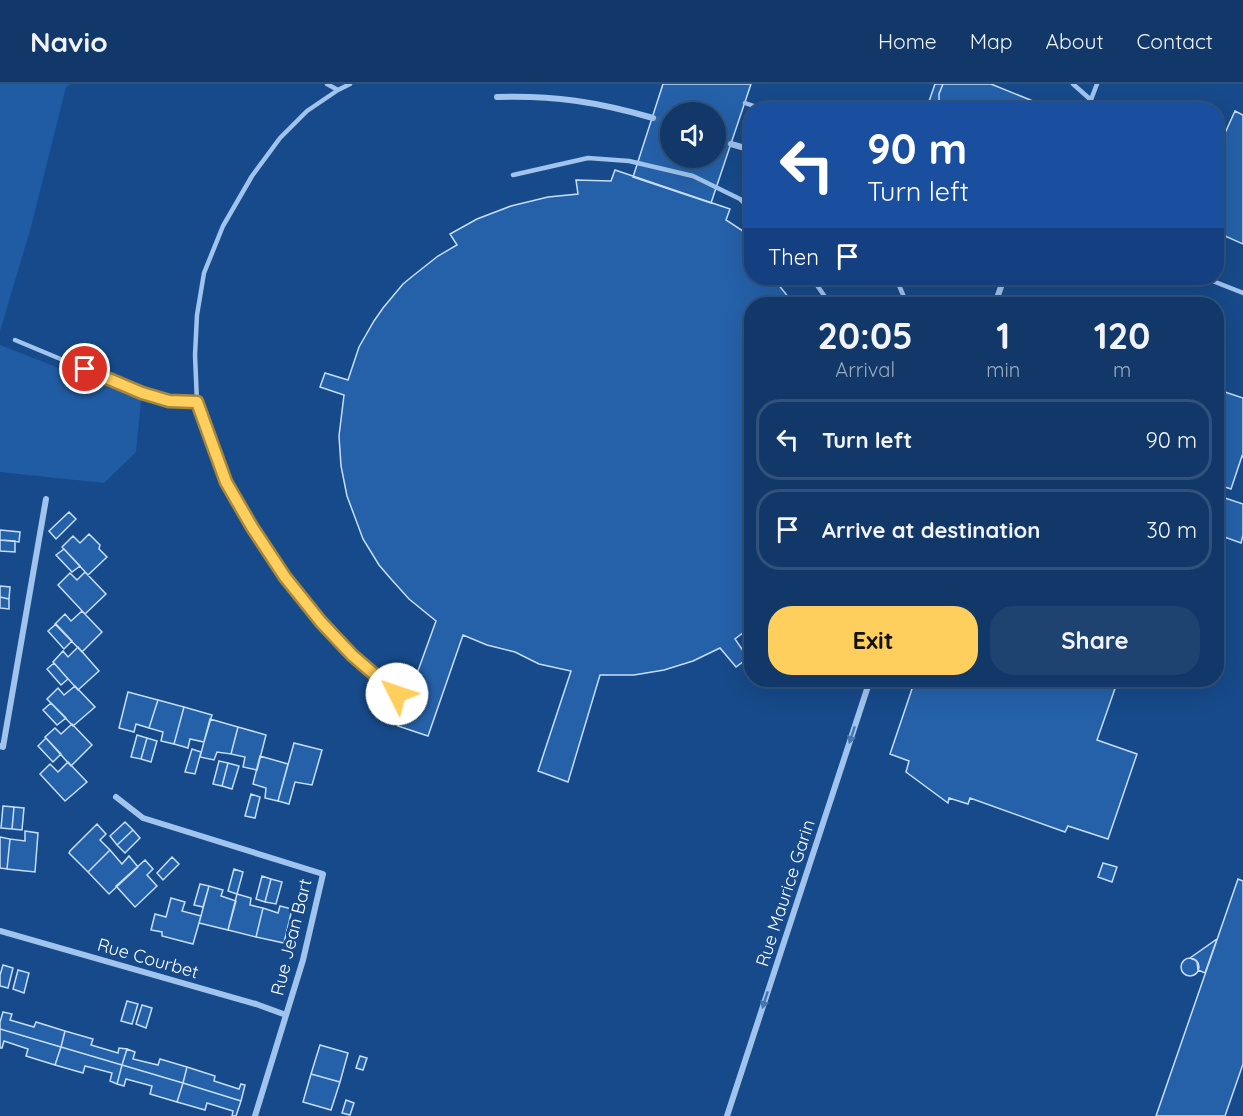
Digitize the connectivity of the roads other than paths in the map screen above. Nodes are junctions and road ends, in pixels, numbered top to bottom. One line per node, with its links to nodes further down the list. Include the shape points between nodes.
1 (327, 84): 5 (lane)
2 (350, 84): 5 (lane)
3 (1073, 84): 7 (lane)
4 (1097, 84): 7 (lane)
5 (338, 90): 16 (lane, via 307,111 280,138 223,226 204,273 197,315)
6 (497, 97): 8 (street, via 586,102)
7 (1090, 100)
8 (653, 118)
9 (731, 144): 10 (street)
10 (744, 148)
11 (513, 175): 12 (lane, via 588,158 629,161 693,177)
12 (744, 203)
13 (1223, 285): 14 (lane)
14 (1243, 293)
15 (15, 340): 16 (lane, via 142,393 169,401)
16 (197, 402): 19 (lane, via 226,482 285,577 352,655)
17 (46, 499): 20 (street, via 3,747)
18 (868, 687): 25 (street, Rue Maurice Garin, one-way to 25)
19 (397, 694)
20 (0, 746)
21 (116, 797): 23 (street, Rue Jean Bart, via 143,818 323,874)
22 (0, 931): 23 (street, Rue Courbet)
23 (286, 1015): 24 (street, Rue Jean Bart)
24 (255, 1116)
25 (727, 1116)

